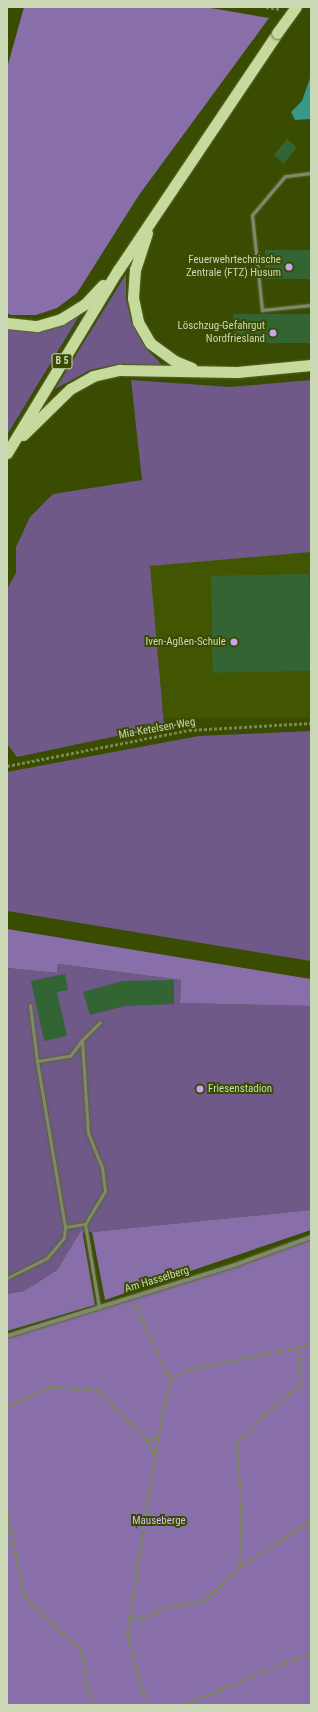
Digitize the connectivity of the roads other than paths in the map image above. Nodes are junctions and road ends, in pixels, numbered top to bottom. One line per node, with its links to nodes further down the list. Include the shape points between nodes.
1 (296, 7): 3 (highway, B 5, bridge)
2 (311, 173): 5 (lane, via 285,176 252,215 262,310)
3 (151, 218): 4 (highway, B 5); 8 (highway, via 135,269 133,298 138,322 150,343 175,361)
4 (118, 270): 6 (highway, via 85,304 61,319 37,326); 9 (highway, B 5)
5 (311, 305)
6 (7, 323)
7 (311, 365): 8 (highway)
8 (201, 372): 9 (highway, via 120,370 94,376 70,389 48,408)
9 (7, 453)
10 (30, 1005): 13 (lane)
11 (100, 1022): 12 (lane)
12 (82, 1040): 13 (lane, via 70,1056); 14 (lane, via 88,1133 102,1167 105,1191)
13 (37, 1061): 15 (lane)
14 (85, 1224): 15 (lane); 18 (lane)
15 (65, 1227): 17 (lane, via 64,1238 47,1258)
16 (311, 1237): 18 (street, Am Hasselberg)
17 (7, 1278)
18 (99, 1308): 19 (street, Am Hasselberg)
19 (7, 1336)

